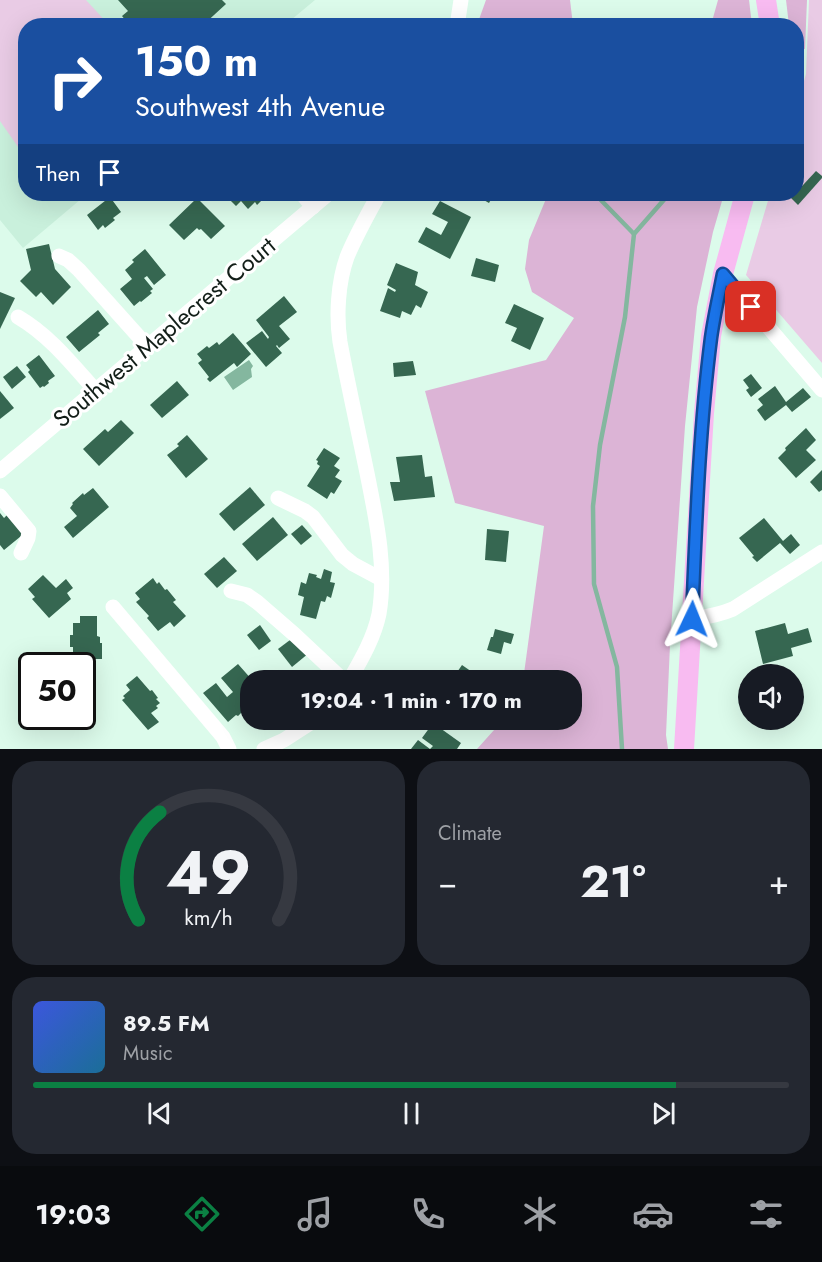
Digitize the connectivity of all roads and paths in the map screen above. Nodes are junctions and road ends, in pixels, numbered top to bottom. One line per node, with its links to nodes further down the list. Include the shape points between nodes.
1 (461, 0): 3 (street)
2 (766, 0): 4 (main road)
3 (458, 18)
4 (769, 18)
5 (308, 201): 9 (street)
6 (320, 201): 9 (street, Southwest Maplecrest Court)
7 (375, 201): 21 (street, via 346,260 338,319 375,514)
8 (743, 201): 11 (main road)
9 (313, 207): 13 (street, Southwest Maplecrest Court)
10 (59, 256): 13 (street, via 79,270)
11 (723, 274): 15 (street); 24 (main road, via 711,336 704,413)
12 (18, 317): 14 (street, via 42,333)
13 (148, 347): 14 (street, Southwest Maplecrest Court)
14 (95, 390): 16 (street, Southwest Maplecrest Court)
15 (822, 390)
16 (0, 471)
17 (0, 496): 20 (street, via 29,531)
18 (278, 498): 21 (street, via 313,517 342,555)
19 (822, 552): 24 (street, via 733,609)
20 (21, 554)
21 (381, 579): 26 (street, via 375,629)
22 (231, 591): 25 (street, via 257,602)
23 (113, 607): 28 (street)
24 (692, 619): 30 (main road)
25 (335, 670)
26 (354, 670)
27 (300, 730): 29 (street)
28 (230, 749)
29 (264, 749)
30 (684, 749)

